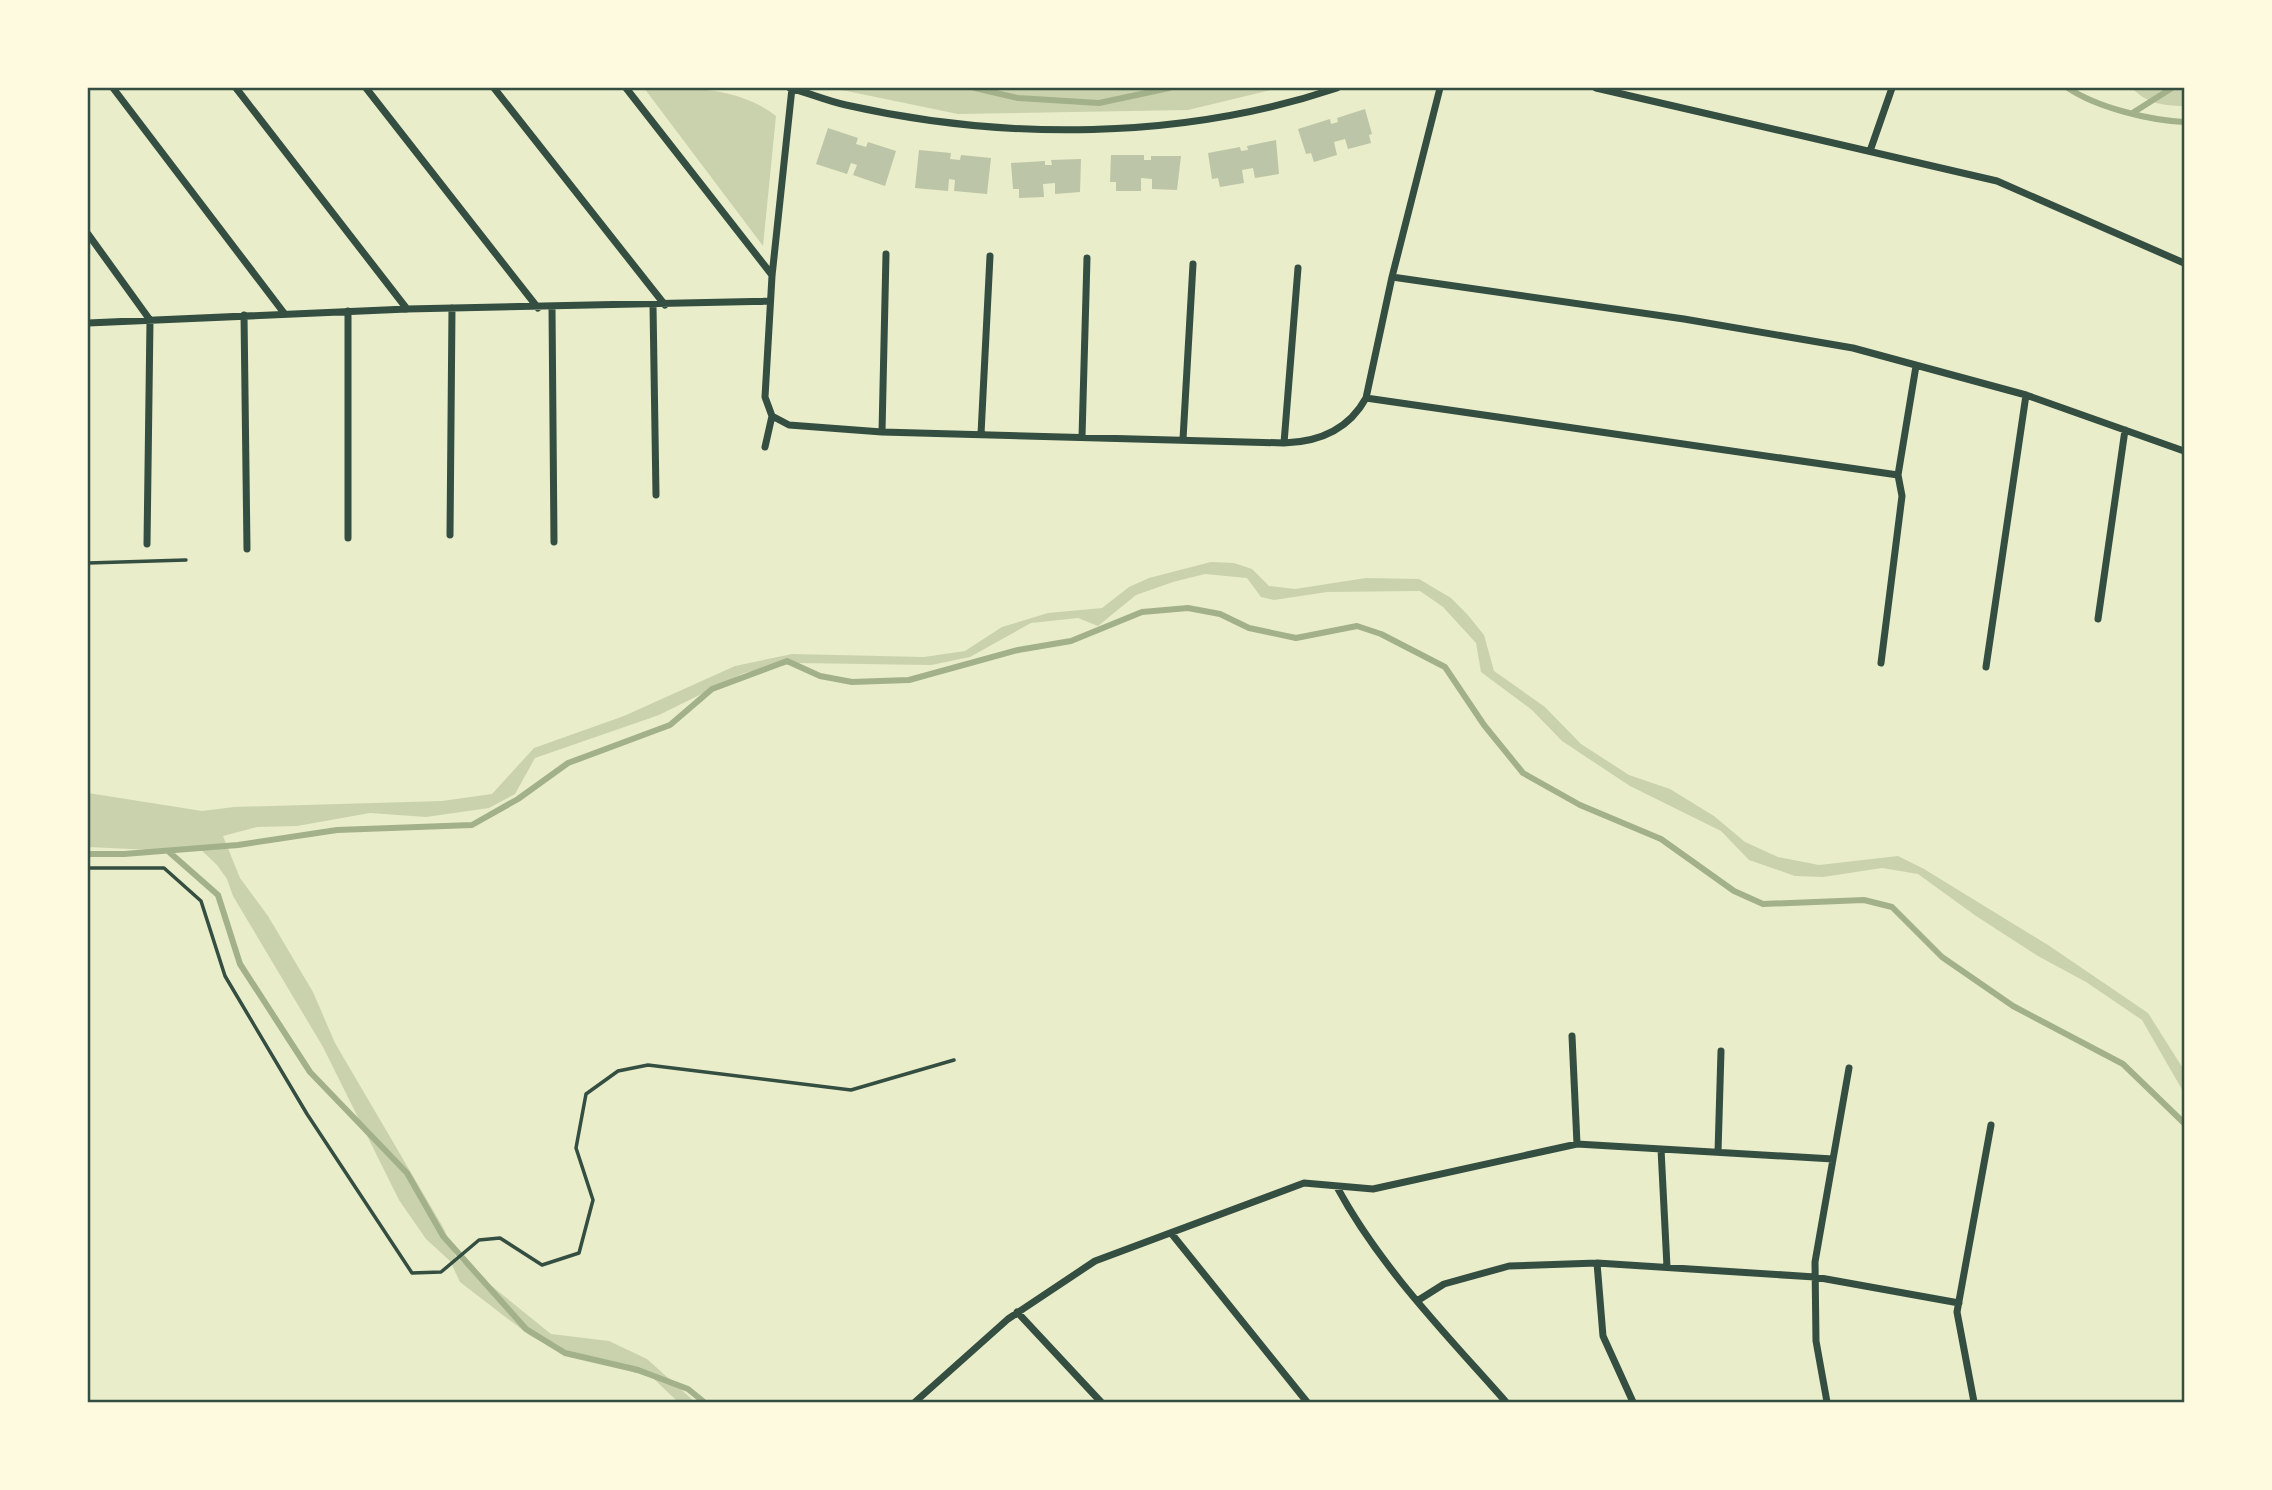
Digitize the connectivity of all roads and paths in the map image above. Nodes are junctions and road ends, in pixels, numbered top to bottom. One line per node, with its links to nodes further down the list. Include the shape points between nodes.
1 (113, 88): 29 (street)
2 (236, 88): 27 (street)
3 (366, 88): 26 (street)
4 (495, 88): 23 (street)
5 (626, 88): 19 (street)
6 (791, 88): 7 (street, via 843,105 897,115 1062,129 1215,116); 19 (street)
7 (1337, 88)
8 (1440, 88): 20 (street)
9 (1596, 88): 11 (street)
10 (1892, 88): 11 (street)
11 (1870, 151): 16 (street, via 1997,181)
12 (88, 234): 31 (street)
13 (886, 254): 38 (street)
14 (990, 256): 39 (street)
15 (1087, 258): 40 (street)
16 (2185, 263)
17 (1193, 264): 41 (street)
18 (1298, 268): 42 (street)
19 (772, 276): 21 (street)
20 (1392, 276): 33 (street, via 1853,348); 35 (street)
21 (770, 301): 23 (street); 36 (street, via 765,397)
22 (653, 305): 23 (street); 24 (street); 46 (street)
23 (665, 305)
24 (552, 307): 26 (street); 49 (street)
25 (452, 308): 26 (street); 27 (street); 47 (street)
26 (538, 308)
27 (407, 309): 28 (street)
28 (348, 311): 29 (street); 48 (street)
29 (284, 313): 30 (street)
30 (244, 315): 31 (street); 51 (street)
31 (150, 320): 32 (street); 50 (street)
32 (88, 323)
33 (1916, 366): 34 (street); 45 (street)
34 (2026, 395): 37 (street); 56 (street)
35 (1366, 398): 42 (street, via 1339,431); 45 (street)
36 (772, 416): 38 (street, via 789,425); 43 (street)
37 (2125, 430): 44 (street); 54 (street)
38 (882, 432): 39 (street)
39 (981, 434): 40 (street)
40 (1082, 437): 41 (street)
41 (1183, 439): 42 (street)
42 (1284, 443)
43 (765, 447)
44 (2185, 451)
45 (1898, 475): 55 (street, via 1902,496)
46 (656, 495)
47 (450, 535)
48 (348, 538)
49 (554, 542)
50 (147, 544)
51 (247, 549)
52 (186, 560): 53 (path)
53 (88, 563)
54 (2098, 619)
55 (1881, 663)
56 (1986, 667)
57 (88, 868): 60 (path, via 163,868 201,901 225,976 307,1114 412,1273 441,1272 479,1240 500,1238 542,1265 579,1253 593,1200 576,1149 586,1094 618,1071 648,1065 851,1090)
58 (1572, 1036): 63 (street)
59 (1721, 1051): 65 (street)
60 (954, 1060)
61 (1849, 1068): 66 (street)
62 (1992, 1125): 73 (street)
63 (1577, 1144): 64 (street); 67 (street, via 1373,1189)
64 (1661, 1149): 65 (street); 70 (street)
65 (1718, 1152): 66 (street)
66 (1833, 1159): 71 (street)
67 (1338, 1186): 68 (street, via 1304,1183); 72 (street, via 1356,1223)
68 (1171, 1233): 74 (street, via 1096,1261); 77 (street)
69 (1597, 1263): 70 (street); 72 (street, via 1509,1266 1444,1284); 79 (street, via 1603,1336)
70 (1667, 1267): 71 (street)
71 (1815, 1277): 73 (street); 80 (street, via 1816,1341)
72 (1417, 1301): 78 (street)
73 (1959, 1303): 81 (street)
74 (1017, 1312): 75 (street); 76 (street)
75 (915, 1402)
76 (1101, 1402)
77 (1307, 1402)
78 (1506, 1402)
79 (1633, 1402)
80 (1827, 1402)
81 (1974, 1402)

